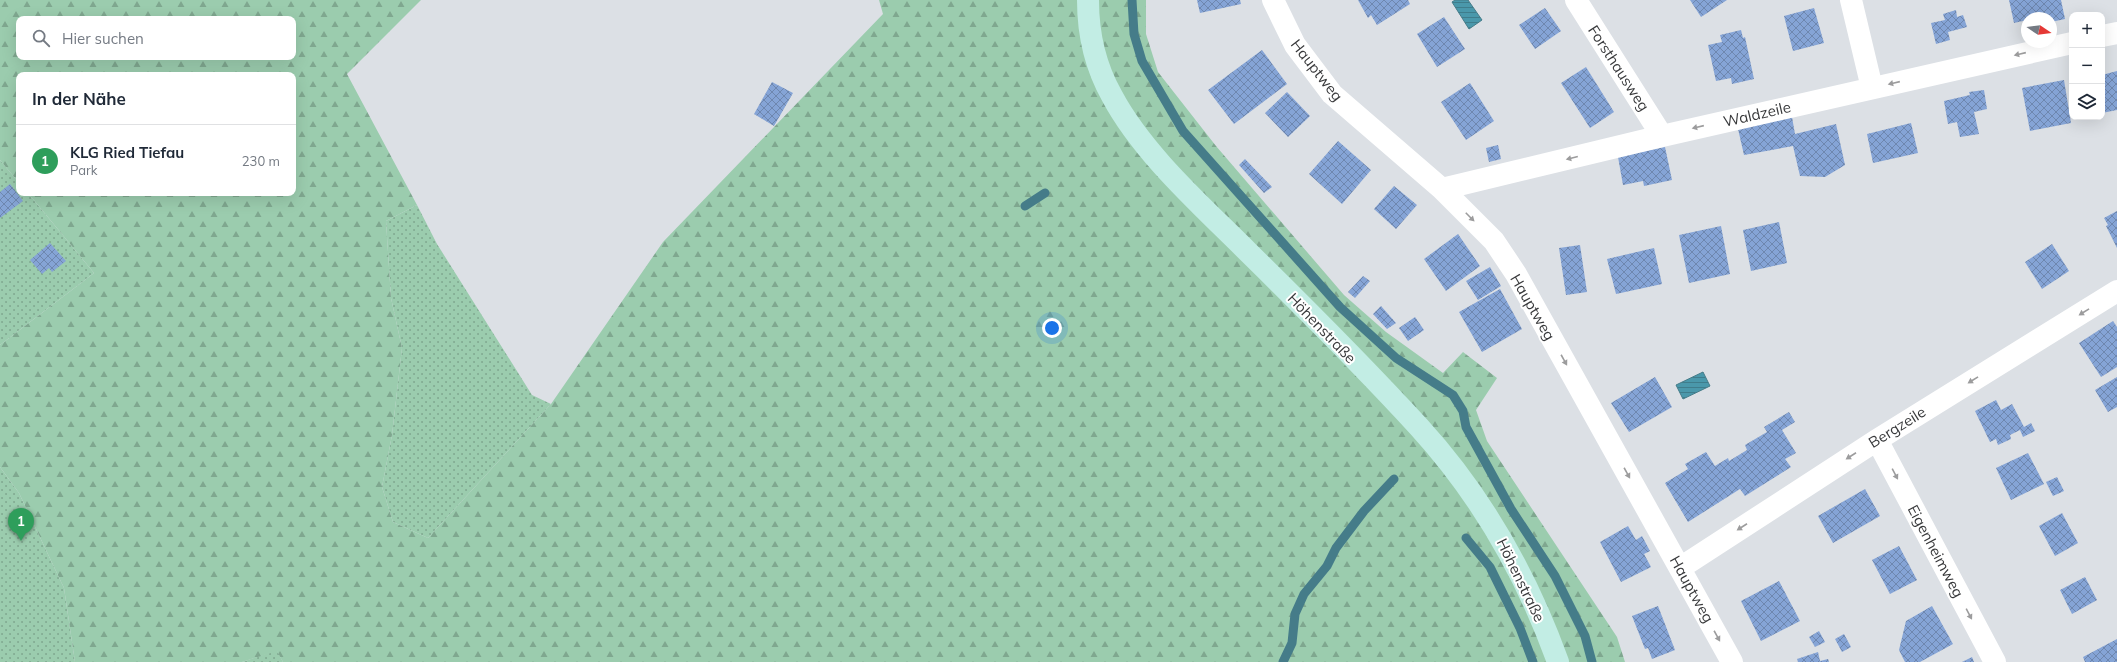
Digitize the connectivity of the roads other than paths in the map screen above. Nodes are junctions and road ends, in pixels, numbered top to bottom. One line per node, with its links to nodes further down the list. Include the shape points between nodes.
1 (1088, 0): 14 (street, Höhenstraße, via 1090,36 1098,65 1125,119 1202,207 1420,429 1488,517 1536,605)
2 (1273, 0): 10 (street, Hauptweg, via 1295,45 1332,94)
3 (1576, 0): 9 (street, Forsthausweg)
4 (1851, 0): 8 (street)
5 (2117, 33): 6 (street)
6 (2105, 35)
7 (2069, 44): 8 (street, Waldzeile, one-way to 8)
8 (1872, 88): 9 (street, Waldzeile, one-way to 9)
9 (1662, 136): 10 (street, Waldzeile, one-way to 10)
10 (1442, 189): 13 (street, Hauptweg, one-way to 13, via 1494,241 1516,274)
11 (2117, 291): 12 (street, Bergzeile, one-way to 12)
12 (1877, 440): 13 (street, Bergzeile, one-way to 13); 16 (street, Eigenheimweg, one-way to 16)
13 (1680, 568): 15 (street, Hauptweg, one-way to 15)
14 (1558, 662)
15 (1732, 662)
16 (1995, 662)

